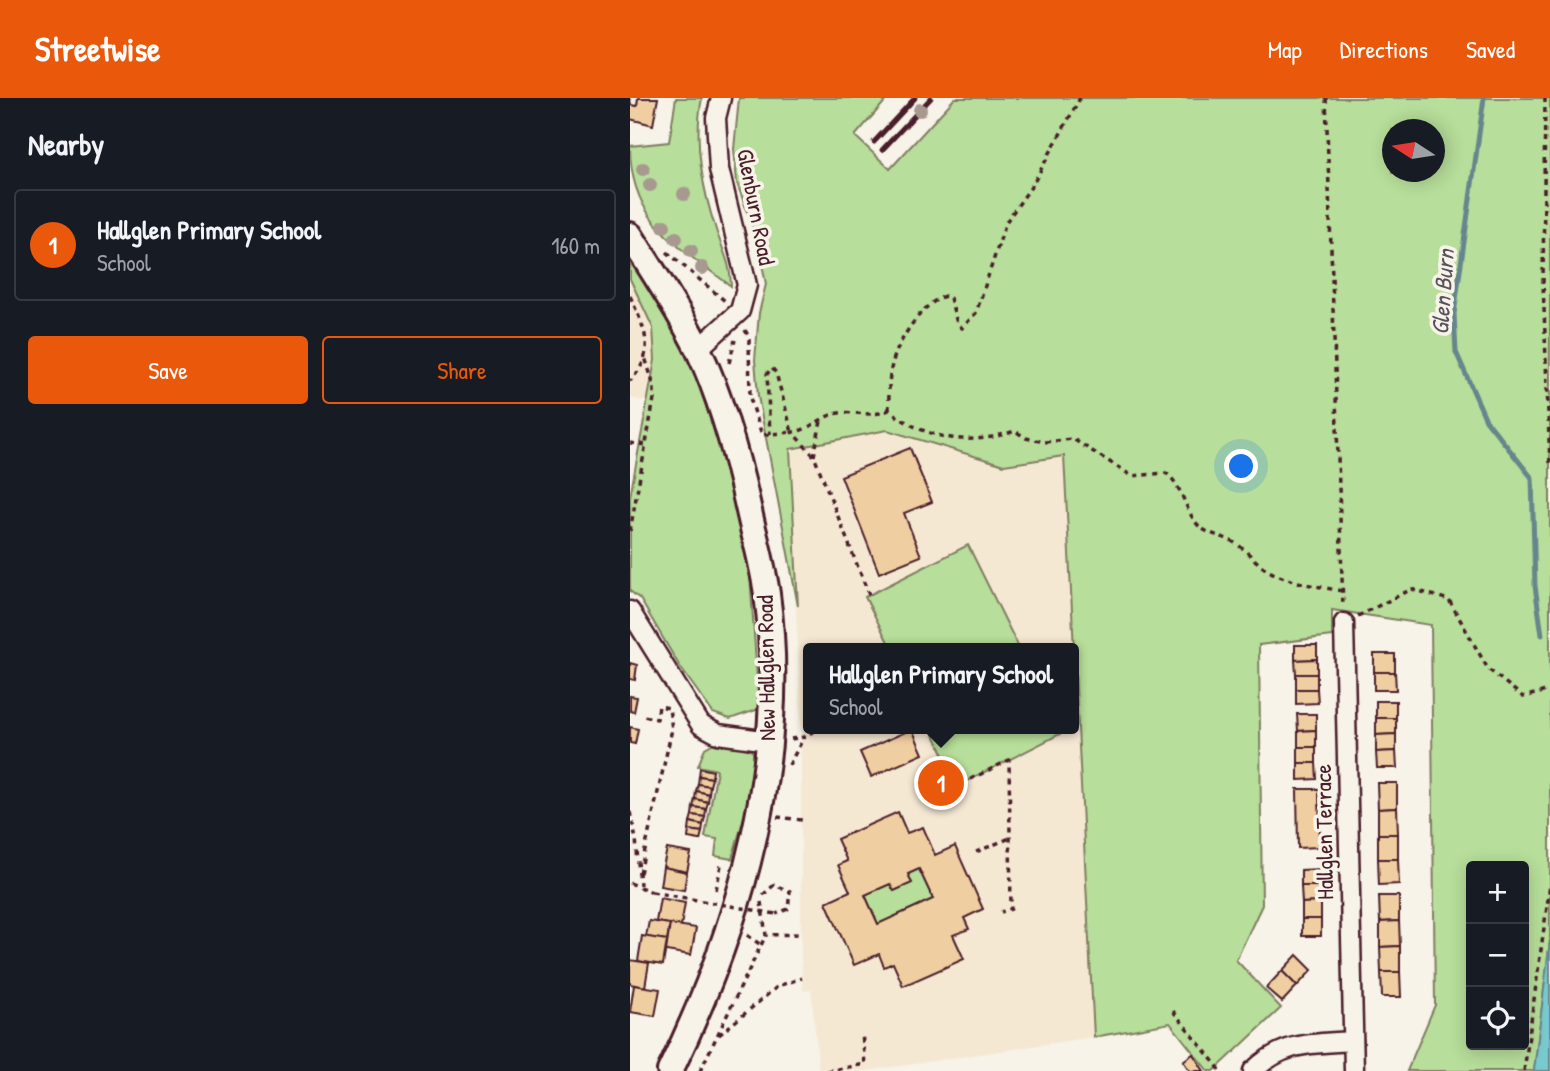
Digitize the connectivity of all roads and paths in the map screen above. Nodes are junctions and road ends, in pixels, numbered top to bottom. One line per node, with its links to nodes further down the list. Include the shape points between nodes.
1 (721, 98): 8 (street, Glenburn Road, via 716,118 719,169 747,285)
2 (1080, 98): 12 (path, via 1033,184 1006,222 976,313 962,328 950,298 936,298 900,346 889,377)
3 (1326, 98): 21 (path)
4 (1545, 98): 19 (path, via 1543,282)
5 (630, 235): 9 (street, New Hallglen Road)
6 (666, 251): 8 (path)
7 (630, 296): 10 (path, via 646,338)
8 (742, 320): 9 (street); 15 (path, via 749,337 754,413 762,435)
9 (698, 349): 31 (street, New Hallglen Road, via 736,454 767,594)
10 (645, 357): 11 (path, via 642,369); 17 (path, via 654,386)
11 (630, 381)
12 (890, 410): 13 (path, via 840,413); 21 (path, via 934,435 988,440 1015,431 1045,442 1073,439 1132,476 1166,473 1174,479 1186,509 1206,531 1232,541 1266,569 1289,580)
13 (821, 421): 14 (path); 18 (path)
14 (792, 432): 15 (path); 15 (path, via 772,368 767,374); 18 (path)
15 (770, 434)
16 (630, 443): 17 (path)
17 (646, 445): 20 (path)
18 (814, 456): 22 (path)
19 (1550, 465)
20 (630, 531)
21 (1342, 591): 24 (path)
22 (869, 595)
23 (630, 611): 31 (street, via 701,724 718,734)
24 (1344, 623): 25 (path, via 1412,589 1449,600 1488,669 1523,697); 53 (street, Hallglen Terrace)
25 (1550, 690)
26 (644, 716): 41 (path, via 657,719 659,706 669,708 672,729)
27 (809, 734): 29 (path)
28 (884, 734): 30 (path)
29 (804, 737): 31 (path); 32 (path)
30 (886, 738)
31 (777, 740): 54 (street, New Hallglen Road, via 730,931)
32 (787, 768)
33 (948, 780): 38 (path, via 954,776 959,785 1009,760)
34 (631, 814): 37 (path); 41 (path)
35 (775, 817): 36 (path)
36 (802, 820)
37 (630, 823)
38 (1010, 838): 39 (path); 46 (path, via 1011,909)
39 (976, 852)
40 (721, 864): 45 (path)
41 (640, 873): 43 (path)
42 (630, 883): 43 (path)
43 (640, 885): 45 (path, bridge)
44 (1550, 885): 60 (path)
45 (714, 903): 48 (path, bridge, via 776,914 788,909 790,891 774,885 764,891 760,906)
46 (1001, 912)
47 (801, 934): 48 (path)
48 (766, 935): 52 (path)
49 (802, 978): 52 (path, via 778,986)
50 (1172, 1011): 57 (path)
51 (862, 1033): 56 (path, via 865,1064)
52 (717, 1036): 55 (path)
53 (1353, 1041): 58 (street, via 1287,1047); 59 (street, Hallglen Terrace)
54 (670, 1071)
55 (700, 1071)
56 (827, 1071)
57 (1221, 1071)
58 (1252, 1071)
59 (1354, 1071)
60 (1524, 1071)

